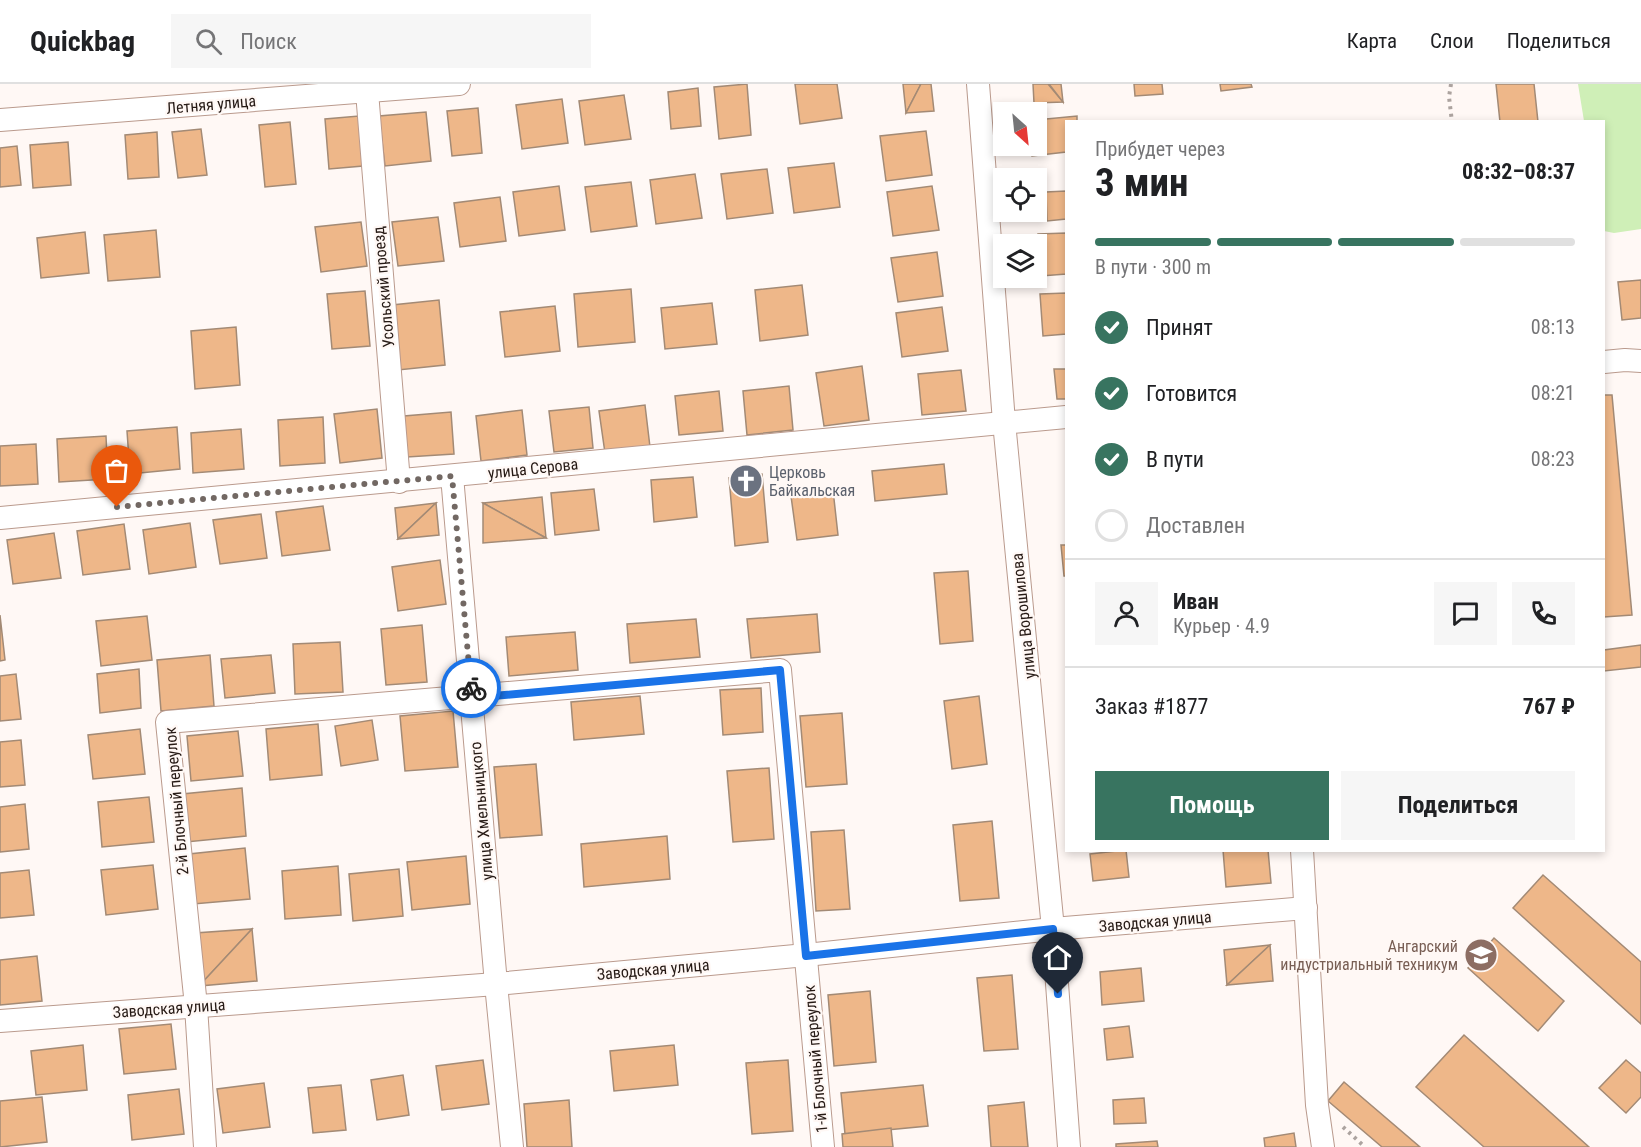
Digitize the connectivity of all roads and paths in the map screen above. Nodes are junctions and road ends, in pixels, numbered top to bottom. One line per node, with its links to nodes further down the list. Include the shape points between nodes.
1 (459, 84): 4 (street, Летняя улица)
2 (978, 84): 10 (street, улица Ворошилова)
3 (1451, 84): 6 (path)
4 (367, 92): 5 (street, Летняя улица); 12 (street, Усольский проезд)
5 (0, 120)
6 (1452, 120)
7 (1641, 361): 8 (street)
8 (1605, 362)
9 (1065, 417): 10 (street, улица Серова)
10 (1004, 422): 11 (street, улица Серова); 17 (street, улица Ворошилова)
11 (452, 476): 12 (street, улица Серова); 14 (street, улица Хмельницкого)
12 (399, 482): 13 (street, улица Серова)
13 (0, 518)
14 (471, 698): 18 (street, 1-й Блочный переулок, via 780,670); 19 (street, улица Хмельницкого); 20 (street, 2-й Блочный переулок, via 166,722)
15 (1302, 852): 16 (street)
16 (1306, 908): 17 (street, Заводская улица); 26 (street, via 1317,1105)
17 (1053, 929): 18 (street, Заводская улица); 25 (street, улица Ворошилова)
18 (806, 956): 19 (street, Заводская улица); 24 (street, 1-й Блочный переулок)
19 (496, 984): 20 (street, Заводская улица); 23 (street, улица Хмельницкого)
20 (196, 1006): 21 (street, Заводская улица); 22 (street, 2-й Блочный переулок)
21 (0, 1021)
22 (205, 1147)
23 (513, 1147)
24 (823, 1147)
25 (1069, 1147)
26 (1323, 1147)

